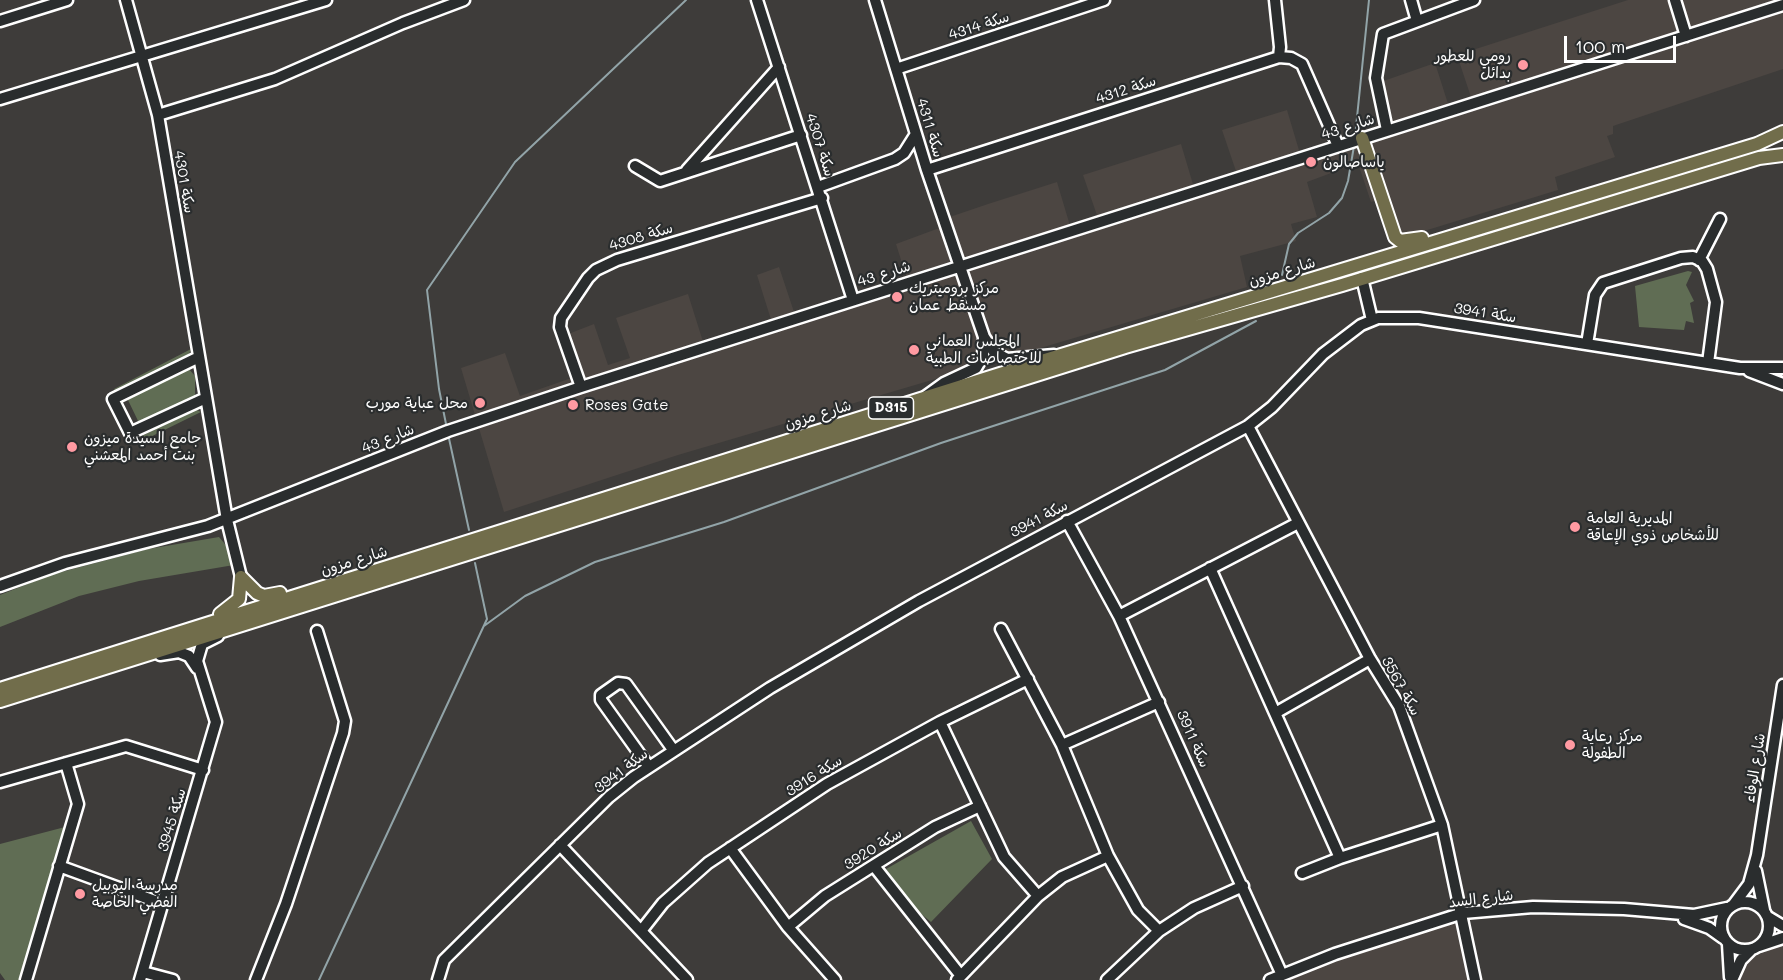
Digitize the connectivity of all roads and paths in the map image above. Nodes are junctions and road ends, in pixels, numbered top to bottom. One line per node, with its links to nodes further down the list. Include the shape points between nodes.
1 (66, 0): 14 (street)
2 (126, 0): 17 (street, سكة 4301)
3 (326, 0): 17 (street)
4 (465, 0): 12 (street)
5 (757, 0): 19 (street, سكة 4307)
6 (875, 0): 20 (street, سكة 4311)
7 (1104, 0): 20 (street, سكة 4314)
8 (1275, 0): 18 (street)
9 (1411, 0): 15 (street)
10 (1474, 0): 15 (street)
11 (1675, 0): 16 (street)
12 (450, 2): 22 (street, via 275,79)
13 (1783, 5): 16 (street, شارع 43)
14 (0, 21)
15 (1417, 21): 23 (street, via 1387,31 1381,38 1376,78)
16 (1686, 36): 23 (street, شارع 43)
17 (142, 54): 21 (street); 22 (street, سكة 4301)
18 (1279, 57): 28 (street, via 1302,64); 32 (street, سكة 4312)
19 (778, 67): 26 (street, سكة 4307); 31 (street)
20 (896, 69): 25 (street, سكة 4311)
21 (0, 99)
22 (158, 115): 45 (street, سكة 4301)
23 (1387, 130): 27 (street, شارع 43)
24 (1783, 132): 35 (main road, شارع مزون / D315, via 1757,144)
25 (916, 134): 32 (street, سكة 4311); 33 (street, via 904,153 895,159)
26 (801, 135): 31 (street); 33 (street, سكة 4307)
27 (1362, 138): 28 (street, شارع 43); 35 (main road, via 1395,237 1400,241)
28 (1338, 146): 38 (street, شارع 43)
29 (1783, 155): 39 (main road, شارع مزون / D315, via 1759,158)
30 (635, 166): 31 (street, via 660,181)
31 (687, 170)
32 (927, 170): 38 (street, سكة 4311)
33 (818, 187): 34 (street, سكة 4307)
34 (822, 198): 40 (street, سكة 4307); 50 (street, سكة 4308, via 617,260 596,270 561,318)
35 (1528, 213): 44 (main road, شارع مزون / D315)
36 (1720, 219): 37 (street)
37 (1699, 260): 43 (street, via 1681,258 1604,283 1595,295); 46 (street, via 1707,269 1716,302)
38 (958, 265): 40 (street, شارع 43); 42 (street, سكة 4311)
39 (1362, 278): 41 (street); 62 (main road, شارع مزون / D315, via 1125,347)
40 (853, 300): 50 (street, شارع 43)
41 (1372, 320): 43 (street, سكة 3941, via 1419,318); 53 (street, سكة 3941, via 1323,354)
42 (984, 338): 44 (street, via 994,352 1007,359); 51 (street, via 983,356 975,368)
43 (1587, 344): 46 (street, سكة 3941)
44 (1057, 356): 51 (main road, شارع مزون / D315)
45 (199, 357): 52 (street, سكة 4301); 52 (street, via 114,399 130,433)
46 (1708, 363): 47 (street, سكة 3941)
47 (1740, 368): 48 (street, سكة 3941); 49 (street, سكة 3941)
48 (1783, 368)
49 (1783, 384)
50 (581, 387): 54 (street, شارع 43, via 448,431)
51 (925, 397): 59 (main road, شارع مزون / D315)
52 (206, 398): 54 (street, سكة 4301)
53 (1248, 426): 55 (street, سكة 3941); 56 (street, سكة 3567)
54 (227, 520): 58 (street, سكة 4301); 60 (street, شارع 43, via 65,563)
55 (1067, 521): 61 (street, سكة 3911); 78 (street, سكة 3941, via 770,688)
56 (1298, 523): 57 (street); 66 (street, سكة 3567)
57 (1210, 568): 61 (street); 74 (street)
58 (241, 577): 59 (main road, via 264,596); 63 (main road, via 242,591 234,606)
59 (345, 579): 63 (main road, شارع مزون / D315)
60 (0, 586)
61 (1119, 616): 73 (street, سكة 3911)
62 (243, 624): 67 (main road, شارع مزون / D315); 68 (street, via 202,644)
63 (201, 625): 71 (main road, شارع مزون / D315)
64 (1001, 629): 69 (street)
65 (317, 631): 112 (street, via 345,721 344,733)
66 (1370, 659): 74 (street); 84 (street, سكة 3567, via 1398,706)
67 (119, 663): 68 (street, via 179,652 189,656); 72 (main road, شارع مزون / D315)
68 (198, 669): 81 (street, سكة 3945, via 216,722)
69 (1028, 679): 76 (street, سكة 3916); 77 (street)
70 (1783, 685): 75 (street, شارع الوفاء)
71 (0, 688)
72 (0, 701)
73 (1160, 702): 77 (street); 93 (street, سكة 3911)
74 (1277, 711): 89 (street)
75 (1781, 711): 88 (street, شارع الوفاء)
76 (940, 722): 83 (street); 86 (street, سكة 3916, via 826,784)
77 (1062, 746): 87 (street)
78 (674, 751): 80 (street, سكة 3941); 80 (street, via 626,684 618,683 601,695 601,700)
79 (66, 763): 81 (street, via 126,747); 82 (street); 90 (street, via 78,804)
80 (649, 767): 85 (street, سكة 3941, via 609,797)
81 (203, 770): 95 (street, سكة 3945)
82 (0, 782)
83 (980, 806): 91 (street, سكة 3920, via 935,827); 94 (street, via 1005,857)
84 (1442, 825): 89 (street); 97 (street, سكة 3567)
85 (560, 845): 102 (street); 113 (street, سكة 3941, via 444,960)
86 (730, 848): 101 (street); 102 (street, سكة 3916, via 663,903)
87 (1108, 855): 94 (street, via 1062,877); 103 (street, via 1138,910)
88 (1757, 855): 96 (street, شارع الوفاء, via 1749,884); 99 (street, شارع الوفاء, via 1757,886)
89 (1340, 858): 92 (street)
90 (59, 866): 95 (street); 110 (street)
91 (874, 866): 101 (street, سكة 3920, via 825,896); 109 (street)
92 (1302, 873)
93 (1243, 886): 103 (street, via 1194,908); 107 (street, سكة 3911)
94 (1038, 896): 109 (street)
95 (163, 903): 108 (street, سكة 3945)
96 (1731, 906): 98 (street, شارع السد, via 1709,914); 99 (street, via 1750,902); 105 (street, via 1720,922)
97 (1463, 913): 98 (street, شارع السد, via 1533,907); 107 (street, شارع السد); 118 (street, سكة 3567)
98 (1669, 914): 105 (street, شارع السد, via 1702,925)
99 (1766, 914): 100 (street); 106 (street, via 1768,933)
100 (1783, 926)
101 (788, 927): 115 (street)
102 (641, 931): 114 (street)
103 (1159, 931): 116 (street)
104 (1783, 938): 106 (street)
105 (1726, 941): 106 (street, via 1735,949); 119 (street)
106 (1755, 948): 119 (street, via 1741,960)
107 (1282, 975): 117 (street, شارع السد)
108 (142, 976): 111 (street)
109 (959, 978)
110 (26, 980)
111 (173, 980)
112 (256, 980)
113 (438, 980)
114 (687, 980)
115 (835, 980)
116 (1107, 980)
117 (1270, 980)
118 (1474, 980)
119 (1731, 980)

